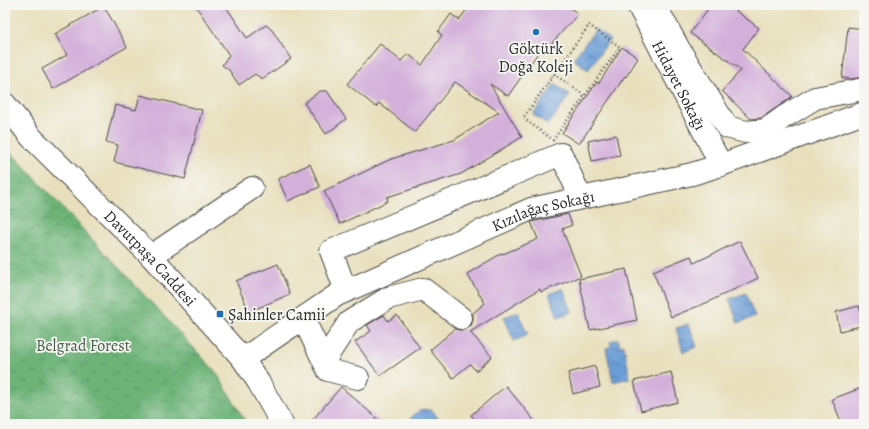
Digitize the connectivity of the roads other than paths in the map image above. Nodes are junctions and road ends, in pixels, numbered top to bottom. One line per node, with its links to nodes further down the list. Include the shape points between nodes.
1 (638, 5): 8 (street, Hidayet Sokağı)
2 (655, 5): 4 (street, via 727,127 746,132 766,130)
3 (864, 89): 4 (street)
4 (815, 98): 7 (street)
5 (5, 104): 11 (street, Davutpaşa Caddesi, via 31,137)
6 (864, 114): 7 (street, Kızılağaç Sokağı)
7 (826, 127): 8 (street, Kızılağaç Sokağı)
8 (722, 165): 10 (street, Kızılağaç Sokağı)
9 (252, 188): 11 (street)
10 (581, 198): 12 (street, Kızılağaç Sokağı, via 531,209); 12 (street, via 561,154 331,251)
11 (151, 256): 15 (street, Davutpaşa Caddesi)
12 (346, 291): 13 (street, Kızılağaç Sokağı)
13 (303, 318): 15 (street, Kızılağaç Sokağı); 16 (street)
14 (461, 318): 16 (street, via 423,289 388,298 349,322)
15 (243, 359): 18 (street, Davutpaşa Caddesi)
16 (324, 361): 17 (street, via 328,370)
17 (358, 378)
18 (282, 424)

